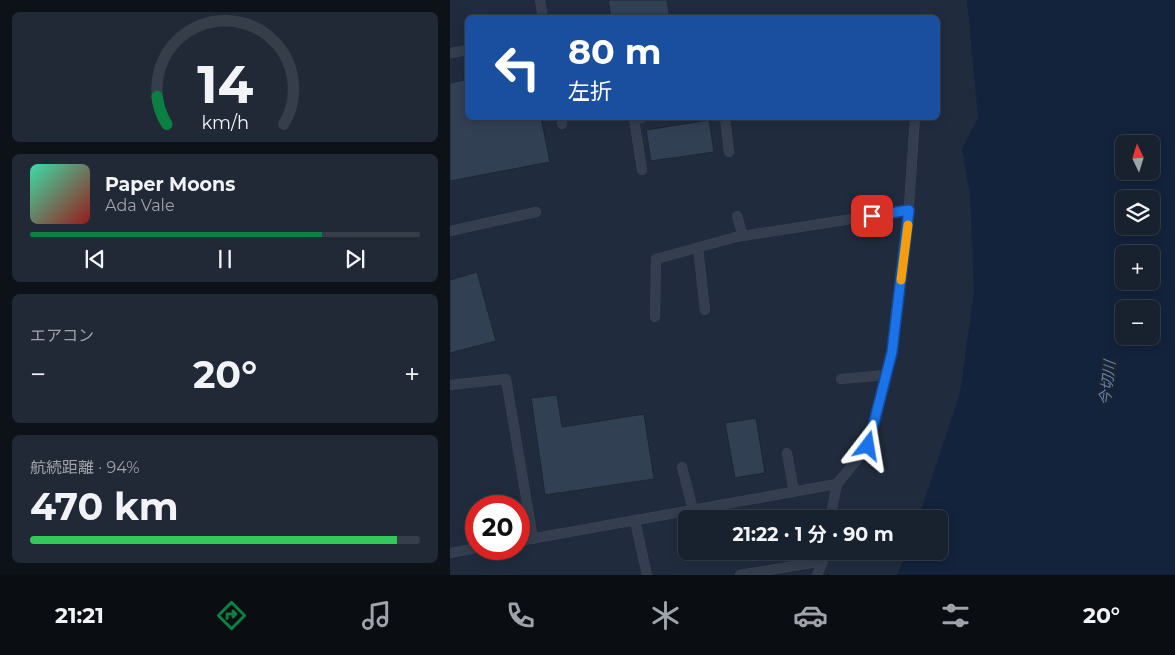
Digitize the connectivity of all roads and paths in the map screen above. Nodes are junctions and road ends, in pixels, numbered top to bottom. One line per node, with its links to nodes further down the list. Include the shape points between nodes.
1 (540, 0): 2 (lane)
2 (542, 15)
3 (465, 50): 4 (lane)
4 (450, 53)
5 (634, 120): 9 (lane)
6 (725, 120): 8 (lane)
7 (915, 120): 10 (lane)
8 (729, 152)
9 (642, 170)
10 (909, 210): 14 (lane); 18 (lane, via 892,352)
11 (536, 212): 13 (lane)
12 (737, 216): 14 (lane)
13 (450, 231)
14 (742, 236): 15 (lane)
15 (698, 248): 16 (lane); 17 (lane, via 656,259)
16 (705, 310)
17 (655, 317)
18 (886, 375): 19 (lane); 23 (lane, via 868,446)
19 (842, 379)
20 (450, 385): 30 (lane, via 506,379)
21 (786, 452): 24 (lane)
22 (682, 467): 25 (lane)
23 (836, 484): 24 (lane); 26 (lane)
24 (794, 492): 25 (lane)
25 (693, 510)
26 (832, 510)
27 (678, 513): 28 (lane)
28 (635, 521): 30 (lane); 34 (lane)
29 (530, 539): 30 (lane)
30 (533, 539)
31 (465, 550): 32 (lane)
32 (450, 553)
33 (823, 562): 35 (lane); 36 (lane)
34 (647, 575)
35 (740, 575)
36 (816, 575)

